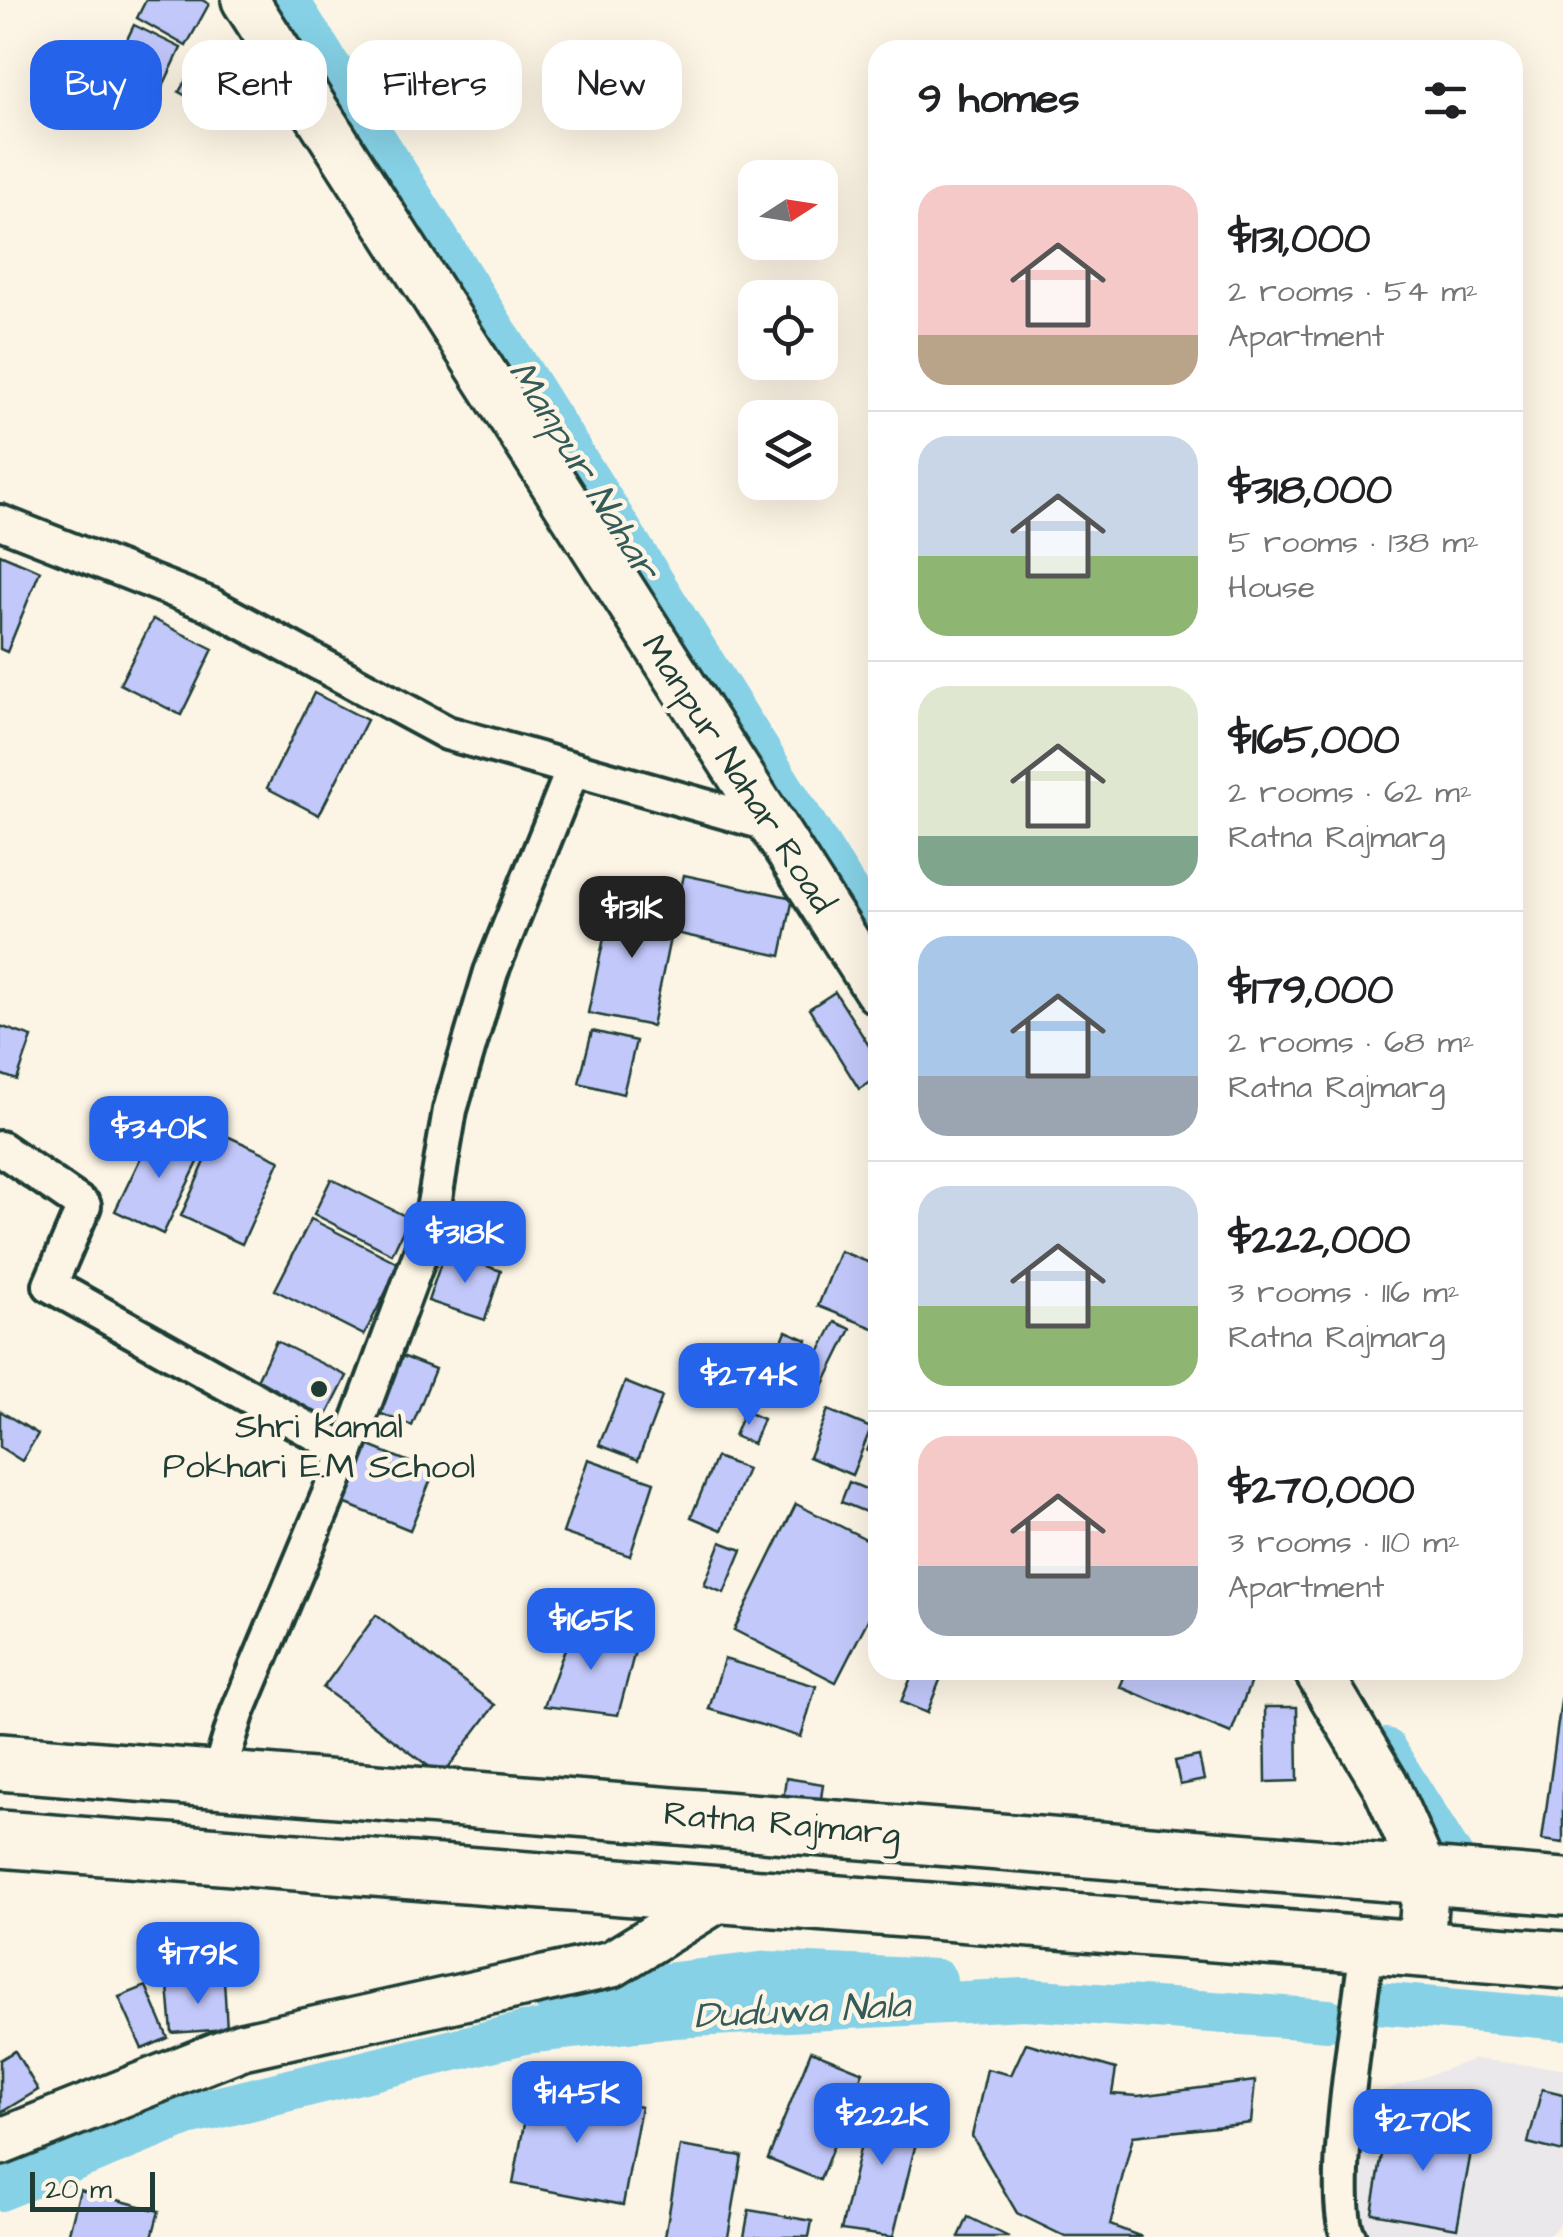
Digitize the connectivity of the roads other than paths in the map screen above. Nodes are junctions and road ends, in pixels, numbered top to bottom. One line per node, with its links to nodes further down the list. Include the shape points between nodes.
1 (245, 0): 4 (street, Manpur Nahar Road)
2 (0, 522): 3 (street, via 212,604 446,733)
3 (573, 769): 4 (street); 7 (street, via 491,972 450,1110 430,1228)
4 (768, 824): 5 (street, Manpur Nahar Road)
5 (868, 976)
6 (0, 1148): 7 (street, via 84,1206 50,1285)
7 (347, 1451): 10 (street, via 264,1646)
8 (1322, 1680): 12 (street, via 1384,1784)
9 (0, 1762): 10 (highway, Ratna Rajmarg)
10 (217, 1780): 12 (highway, Ratna Rajmarg)
11 (0, 1839): 14 (highway)
12 (1426, 1877): 13 (highway, Ratna Rajmarg); 16 (street)
13 (1563, 1887)
14 (724, 1895): 15 (highway); 18 (street, via 612,1964 242,2046)
15 (1367, 1947): 16 (highway); 19 (street, via 1345,2142 1342,2225)
16 (1421, 1949): 17 (highway)
17 (1563, 1960)
18 (0, 2142)
19 (1349, 2237)

